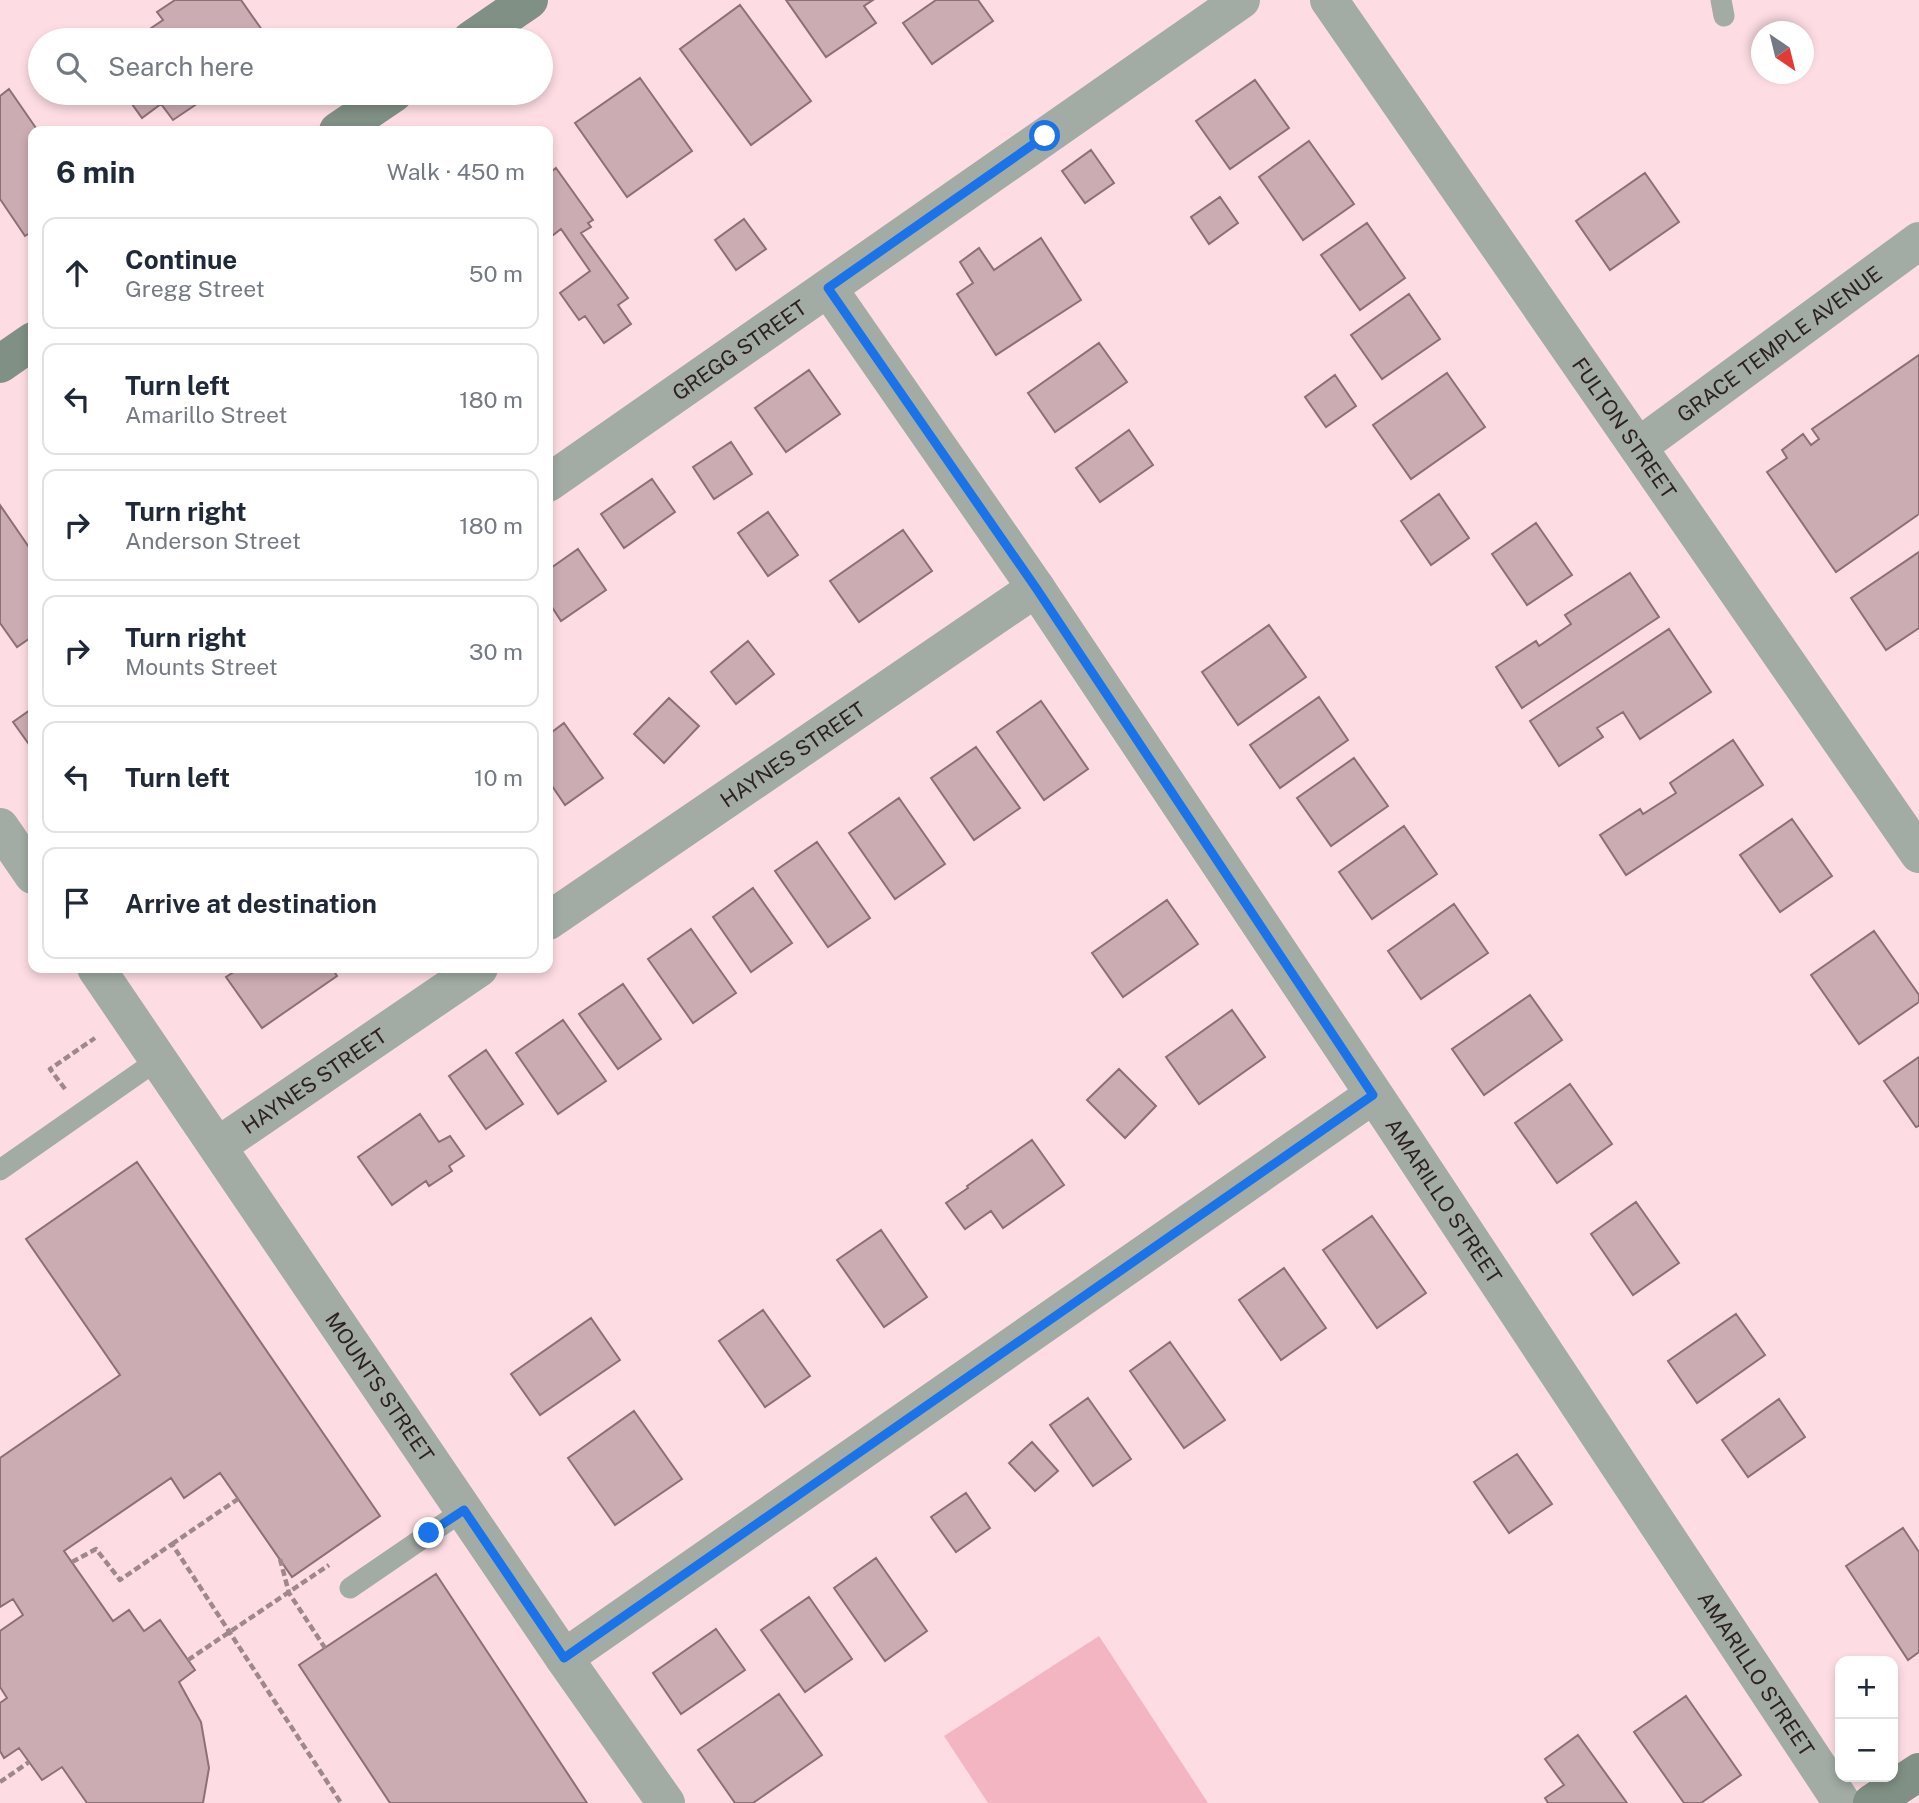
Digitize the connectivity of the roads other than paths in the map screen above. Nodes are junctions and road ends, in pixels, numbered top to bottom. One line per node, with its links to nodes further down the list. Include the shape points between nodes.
1 (529, 0): 4 (main road)
2 (1241, 0): 8 (street, GREGG STREET)
3 (1329, 0): 11 (street, FULTON STREET)
4 (488, 28)
5 (376, 105): 6 (main road)
6 (345, 126)
7 (1919, 241): 11 (street, GRACE TEMPLE AVENUE)
8 (828, 288): 12 (street, GREGG STREET); 13 (street, AMARILLO STREET)
9 (28, 344): 10 (main road)
10 (0, 364)
11 (1638, 447): 14 (street, FULTON STREET)
12 (553, 480)
13 (1036, 588): 15 (street, HAYNES STREET); 19 (street, AMARILLO STREET)
14 (1919, 854)
15 (553, 918)
16 (99, 973): 18 (street, MOUNTS STREET)
17 (472, 973): 20 (street, HAYNES STREET)
18 (159, 1059): 20 (street, MOUNTS STREET); 21 (lane)
19 (1373, 1095): 24 (street); 27 (street, AMARILLO STREET)
20 (218, 1146): 22 (street, MOUNTS STREET)
21 (0, 1170)
22 (464, 1510): 23 (lane); 24 (street, MOUNTS STREET)
23 (350, 1588)
24 (564, 1658): 26 (street, MOUNTS STREET)
25 (1919, 1772): 28 (main road)
26 (666, 1803)
27 (1842, 1803)
28 (1872, 1803)

